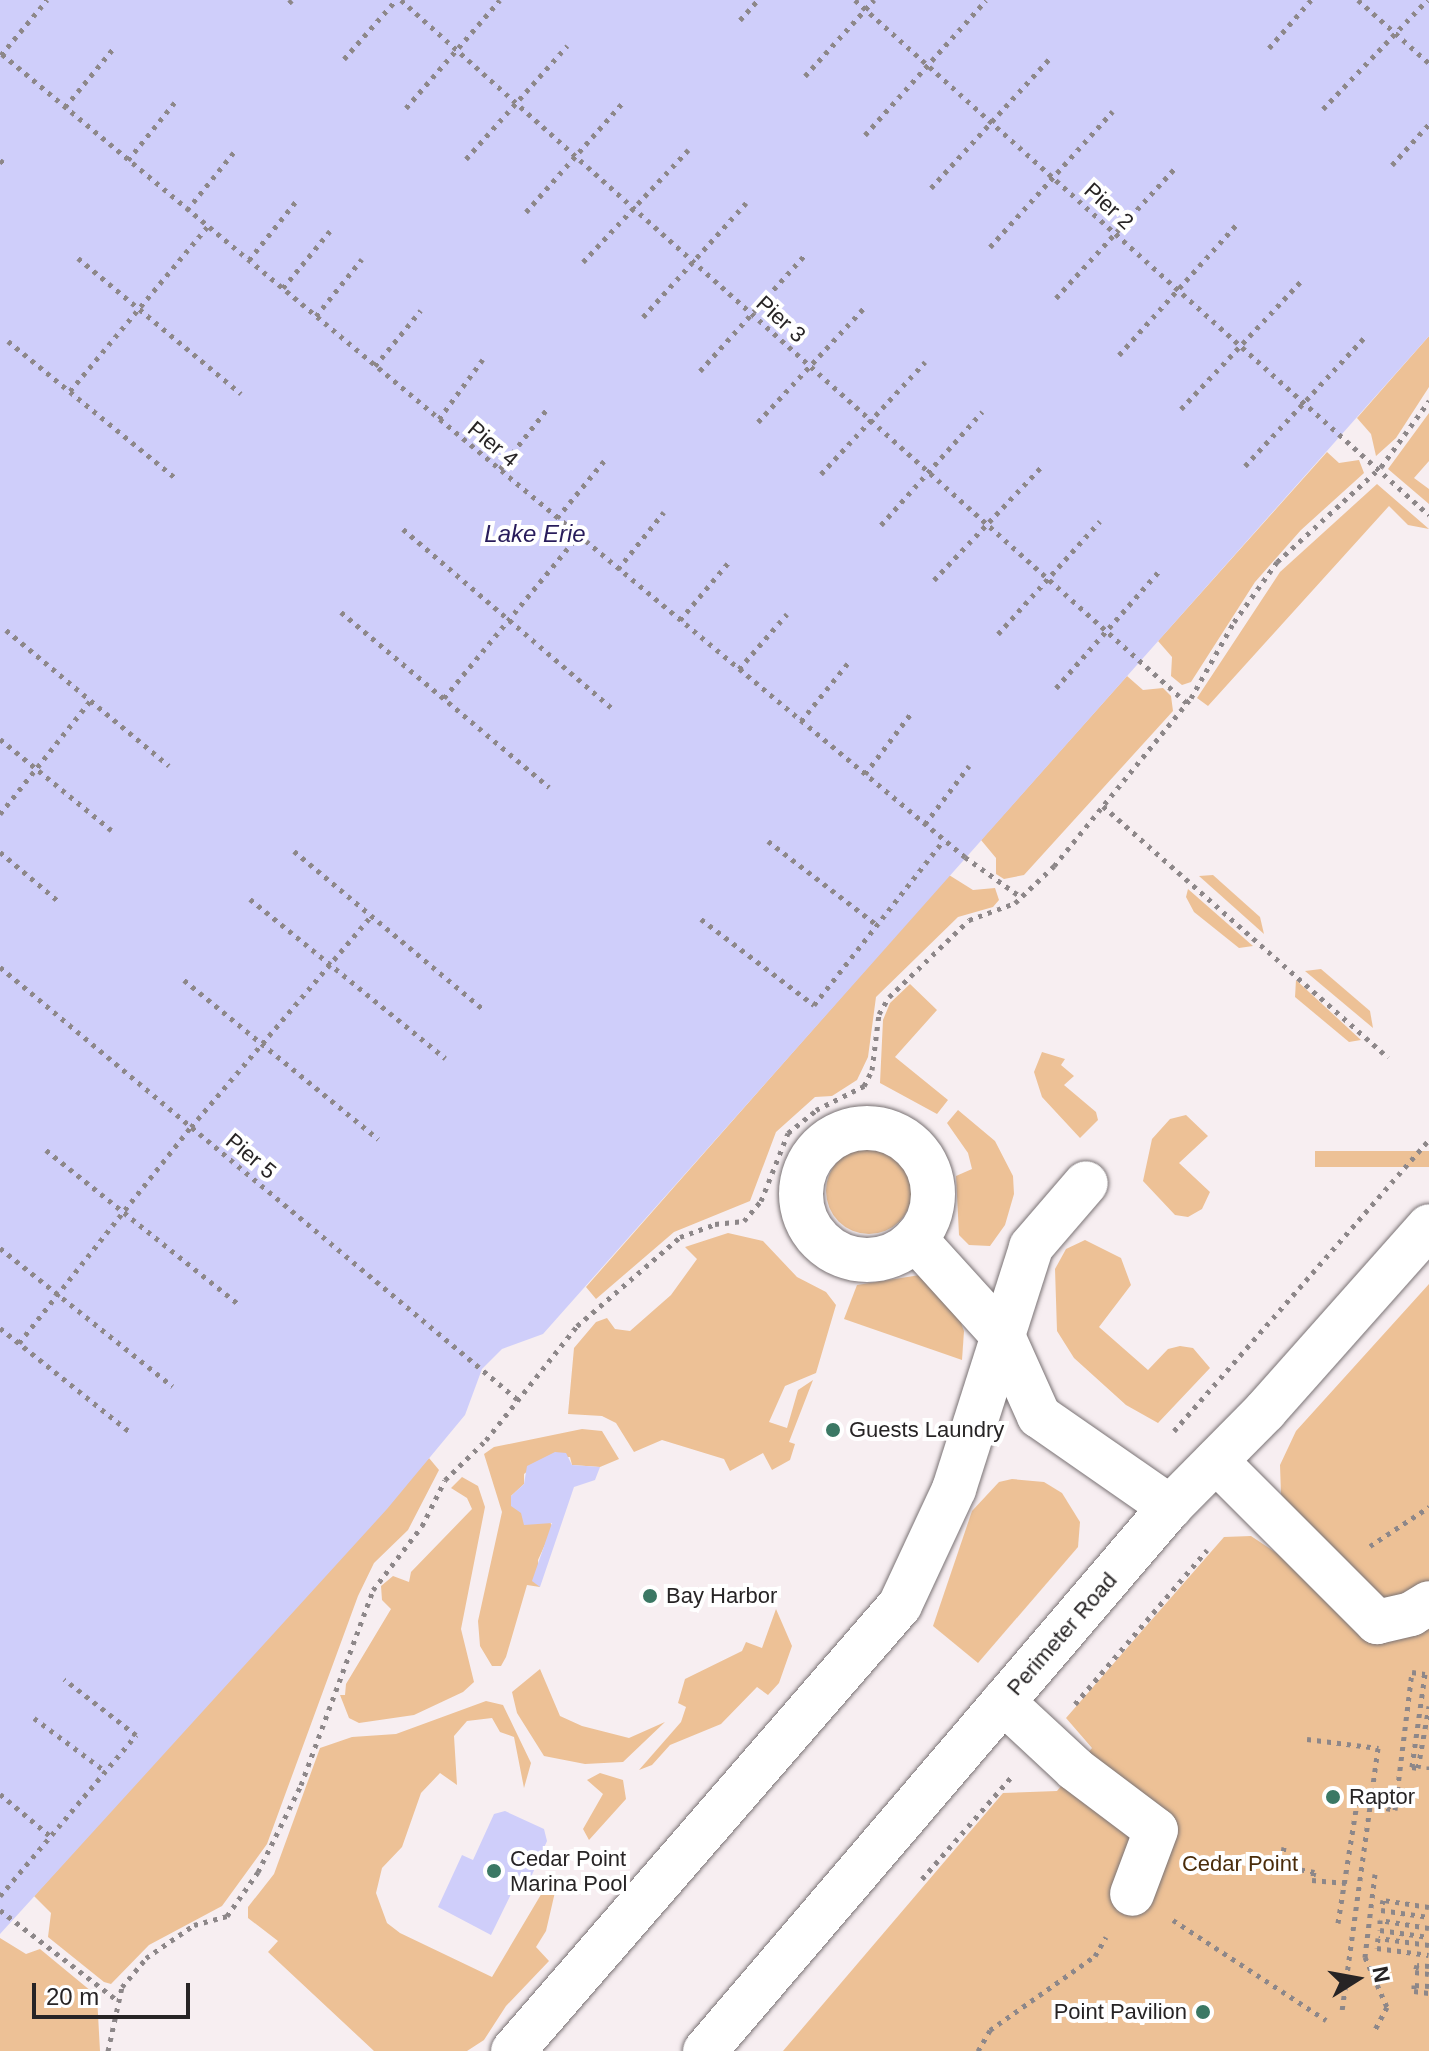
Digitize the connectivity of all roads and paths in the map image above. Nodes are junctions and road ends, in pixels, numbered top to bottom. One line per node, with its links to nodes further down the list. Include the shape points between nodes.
1 (47, 0): 18 (path)
2 (398, 0): 17 (path, Pier 3); 20 (path)
3 (500, 0): 17 (path)
4 (758, 0): 12 (path)
5 (855, 0): 11 (path, Pier 2)
6 (874, 0): 11 (path)
7 (986, 0): 22 (path)
8 (1311, 0): 15 (path)
9 (1358, 0): 13 (path)
10 (1427, 0): 13 (path)
11 (866, 9): 22 (path, Pier 2); 23 (path)
12 (740, 20)
13 (1395, 33): 21 (path); 29 (path)
14 (567, 46): 26 (path)
15 (1269, 48)
16 (113, 49): 27 (path)
17 (456, 50): 26 (path, Pier 3); 28 (path)
18 (1, 55): 27 (path, Pier 4)
19 (1051, 57): 31 (path)
20 (344, 59)
21 (1429, 63)
22 (929, 67): 31 (path, Pier 2); 33 (path)
23 (805, 76)
24 (625, 100): 36 (path)
25 (175, 102): 39 (path)
26 (515, 103): 36 (path, Pier 3); 37 (path)
27 (65, 107): 39 (path, Pier 4)
28 (406, 108)
29 (1323, 109)
30 (1113, 111): 43 (path)
31 (989, 120): 43 (path, Pier 2); 44 (path)
32 (1429, 124): 41 (path)
33 (865, 135)
34 (688, 150): 47 (path)
35 (234, 152): 48 (path)
36 (576, 156): 47 (path, Pier 3); 49 (path)
37 (466, 159)
38 (0, 160): 40 (path)
39 (128, 160): 48 (path, Pier 4)
40 (6, 165)
41 (1392, 165)
42 (1176, 167): 53 (path)
43 (1053, 177): 53 (path, Pier 2); 54 (path)
44 (931, 188)
45 (297, 200): 58 (path)
46 (746, 203): 60 (path)
47 (634, 208): 59 (path); 60 (path, Pier 3)
48 (187, 210): 51 (path, Pier 4)
49 (526, 212)
50 (1238, 223): 63 (path)
51 (208, 226): 58 (path, Pier 4); 66 (path)
52 (330, 231): 62 (path)
53 (1116, 233): 63 (path, Pier 2); 64 (path)
54 (990, 247)
55 (804, 256): 68 (path)
56 (78, 258): 66 (path)
57 (362, 259): 69 (path)
58 (249, 260): 62 (path, Pier 4)
59 (583, 262)
60 (693, 262): 68 (path, Pier 3); 70 (path)
61 (1303, 279): 73 (path)
62 (283, 288): 69 (path, Pier 4)
63 (1178, 289): 73 (path, Pier 2); 74 (path)
64 (1056, 298)
65 (865, 307): 78 (path)
66 (139, 309): 80 (path); 81 (path)
67 (421, 310): 77 (path)
68 (752, 314): 78 (path, Pier 3); 79 (path)
69 (316, 316): 77 (path, Pier 4)
70 (643, 317)
71 (1364, 338): 82 (path)
72 (8, 341): 80 (path)
73 (1242, 346): 82 (path, Pier 2); 85 (path)
74 (1119, 355)
75 (483, 359): 87 (path)
76 (925, 362): 88 (path)
77 (375, 366): 87 (path, Pier 4)
78 (810, 366): 88 (path, Pier 3); 89 (path)
79 (700, 371)
80 (70, 391): 97 (path)
81 (241, 394)
82 (1304, 401): 92 (path); 94 (path, Pier 2)
83 (1429, 401): 94 (path)
84 (547, 409): 93 (path)
85 (1181, 409)
86 (982, 412): 95 (path)
87 (439, 419): 93 (path, Pier 4)
88 (871, 420): 95 (path, Pier 3); 96 (path)
89 (758, 422)
90 (604, 461): 100 (path)
91 (1042, 466): 102 (path)
92 (1245, 466)
93 (500, 469): 100 (path, Pier 4)
94 (1378, 470): 99 (path, Pier 2); 123 (path, via 1277,562)
95 (928, 472): 102 (path, Pier 3); 103 (path)
96 (821, 474)
97 (174, 477)
98 (664, 512): 107 (path)
99 (1429, 515)
100 (557, 518): 105 (path, Pier 4)
101 (1100, 521): 109 (path)
102 (987, 524): 109 (path, Pier 3); 110 (path)
103 (881, 525)
104 (403, 529): 113 (path)
105 (578, 536): 107 (path, Pier 4); 113 (path)
106 (728, 563): 114 (path)
107 (618, 569): 114 (path, Pier 4)
108 (1160, 570): 116 (path)
109 (1047, 578): 116 (path, Pier 3); 117 (path)
110 (934, 580)
111 (341, 612): 121 (path)
112 (787, 614): 119 (path)
113 (509, 619): 121 (path); 124 (path)
114 (680, 620): 119 (path, Pier 4)
115 (6, 630): 122 (path)
116 (1106, 631): 120 (path); 123 (path, Pier 3)
117 (998, 634)
118 (848, 663): 126 (path)
119 (739, 669): 126 (path, Pier 4)
120 (1056, 688)
121 (444, 698): 132 (path)
122 (91, 700): 128 (path); 130 (path)
123 (1187, 703): 133 (path)
124 (611, 707)
125 (912, 712): 131 (path)
126 (801, 721): 131 (path, Pier 4)
127 (0, 739): 130 (path)
128 (169, 766)
129 (969, 766): 135 (path)
130 (36, 768): 134 (path); 136 (path)
131 (865, 774): 135 (path, Pier 4)
132 (549, 787)
133 (1103, 806): 141 (path); 152 (path)
134 (0, 814)
135 (925, 824): 137 (path, Pier 4)
136 (111, 830)
137 (944, 840): 141 (path, Pier 4); 146 (path)
138 (768, 841): 146 (path)
139 (294, 851): 144 (path)
140 (0, 852): 143 (path)
141 (1021, 897): 169 (path, via 969,920 889,997 879,1014 864,1086 816,1110 788,1133 761,1201 744,1221 715,1224 680,1237 577,1326)
142 (250, 899): 147 (path)
143 (57, 900)
144 (371, 916): 147 (path); 150 (path)
145 (701, 919): 146 (path, via 814,1005)
146 (877, 925)
147 (330, 964): 151 (path); 153 (path)
148 (0, 967): 154 (path, Pier 5)
149 (184, 980): 151 (path)
150 (484, 1010)
151 (262, 1043): 154 (path); 155 (path)
152 (1388, 1057)
153 (445, 1058)
154 (191, 1127): 159 (path); 169 (path, Pier 5)
155 (378, 1139)
156 (1429, 1140): 170 (path)
157 (46, 1150): 159 (path)
158 (1086, 1183): 166 (street, via 1031,1247)
159 (123, 1212): 163 (path); 164 (path)
160 (1429, 1226): 172 (street, Perimeter Road)
161 (915, 1239): 166 (street)
162 (0, 1248): 163 (path)
163 (58, 1294): 167 (path); 168 (path)
164 (238, 1304)
165 (0, 1328): 167 (path)
166 (1003, 1336): 173 (street, via 1039,1416); 211 (street, via 954,1489 900,1605)
167 (19, 1343): 171 (path)
168 (172, 1386)
169 (517, 1399): 205 (path, via 486,1440 445,1480 422,1526 373,1590 301,1785 258,1872 227,1916 194,1925 146,1958)
170 (1174, 1432)
171 (131, 1433)
172 (1216, 1461): 173 (street, Perimeter Road); 176 (street)
173 (1170, 1507): 179 (street, Perimeter Road)
174 (1429, 1507): 176 (path, via 1397,1531)
175 (1207, 1550): 183 (path)
176 (1324, 1570): 177 (street, via 1377,1622 1411,1614)
177 (1429, 1603)
178 (64, 1679): 184 (path, via 136,1735)
179 (1003, 1702): 183 (street); 209 (street, Perimeter Road)
180 (1429, 1706): 189 (path, via 1418,1768 1412,1767 1425,1674 1412,1672 1395,1810 1357,1803)
181 (34, 1718): 184 (path)
182 (1307, 1739): 206 (path, via 1378,1748)
183 (1044, 1741): 190 (path); 191 (street, via 1156,1830)
184 (105, 1771): 186 (path)
185 (0, 1794): 186 (path)
186 (50, 1836): 192 (path)
187 (1284, 1847): 189 (path, via 1281,1866 1314,1872 1312,1880)
188 (1375, 1874): 208 (path, via 1365,1957 1387,2007)
189 (1346, 1883): 196 (path)
190 (918, 1884)
191 (1132, 1894): 207 (path); 212 (path, via 1095,1956 990,2030)
192 (0, 1896)
193 (1429, 1907): 195 (path, via 1383,1900 1381,1910)
194 (0, 1910): 205 (path)
195 (1429, 1917)
196 (1338, 1923)
197 (1429, 1928): 198 (path, via 1380,1920 1380,1930)
198 (1429, 1937)
199 (1429, 1945): 200 (path, via 1378,1938 1377,1948)
200 (1429, 1955)
201 (1429, 1966): 202 (path, via 1417,1965 1415,1972)
202 (1429, 1974)
203 (1429, 1986): 204 (path, via 1414,1985 1414,1991)
204 (1429, 1993)
205 (117, 2000): 210 (path)
206 (1342, 2010)
207 (1326, 2020)
208 (1375, 2030)
209 (719, 2045)
210 (108, 2051)
211 (513, 2051)
212 (978, 2051)

